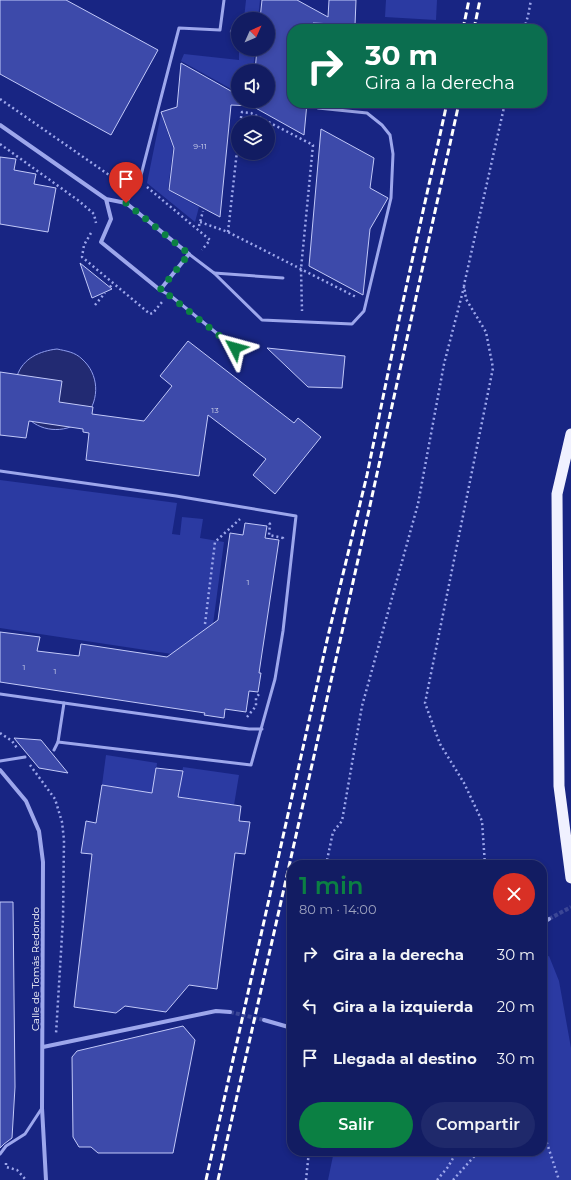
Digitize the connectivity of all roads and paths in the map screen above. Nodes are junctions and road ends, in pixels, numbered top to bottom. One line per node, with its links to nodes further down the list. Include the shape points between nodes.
1 (224, 0): 12 (lane, via 220,30 179,28 140,178)
2 (531, 0): 3 (path)
3 (526, 24)
4 (318, 108): 26 (lane, via 367,113 390,135 393,154 391,198)
5 (504, 108): 22 (path)
6 (241, 116): 7 (path, via 242,112)
7 (257, 116)
8 (0, 125): 11 (street)
9 (275, 125): 18 (path, via 313,145)
10 (236, 160): 16 (path)
11 (106, 199): 12 (street); 24 (street, via 112,219 101,242)
12 (126, 203): 17 (street)
13 (203, 211): 14 (path)
14 (200, 222): 15 (path); 16 (path)
15 (199, 226)
16 (228, 232): 18 (path)
17 (189, 254): 19 (lane); 24 (street)
18 (301, 269): 26 (path); 28 (path)
19 (214, 273): 20 (lane); 28 (lane, via 262,320)
20 (283, 278)
21 (113, 283): 23 (path)
22 (464, 285): 46 (path, via 444,364 418,504 362,706 342,820 333,832); 47 (path, via 466,299 486,332 493,368 425,703 440,744 464,783 482,821)
23 (110, 287)
24 (160, 290): 29 (lane)
25 (105, 293): 27 (path)
26 (366, 303): 28 (lane, via 364,310 352,324)
27 (94, 305)
28 (302, 322)
29 (235, 348)
30 (571, 434): 48 (highway, via 557,494 559,786)
31 (0, 471): 40 (lane, via 296,516 283,631 275,679)
32 (247, 520): 35 (path, via 239,519 215,542)
33 (262, 522): 34 (path, via 270,524 269,535 283,538)
34 (282, 546)
35 (205, 624)
36 (263, 689): 39 (path, via 256,698 256,706)
37 (0, 694): 38 (lane)
38 (64, 703): 40 (lane); 41 (lane)
39 (247, 717)
40 (262, 729): 41 (lane, via 251,765)
41 (58, 742): 42 (lane)
42 (54, 750)
43 (25, 757): 44 (lane)
44 (0, 761)
45 (0, 770): 52 (street, Calle de Tomás Redondo, via 26,801 39,831 43,862)
46 (327, 860)
47 (485, 860)
48 (571, 878)
49 (230, 1012): 52 (street, via 216,1011)
50 (264, 1020): 51 (street)
51 (287, 1027)
52 (43, 1047): 53 (street, Calle de Tomás Redondo)
53 (42, 1108): 55 (lane, via 24,1134); 61 (street, Calle de Tomás Redondo)
54 (547, 1143): 65 (path)
55 (6, 1146): 56 (lane); 60 (path, via 6,1167 17,1170)
56 (0, 1154)
57 (308, 1156): 62 (path)
58 (455, 1156): 63 (path)
59 (475, 1156): 64 (path)
60 (26, 1180)
61 (46, 1180)
62 (306, 1180)
63 (437, 1180)
64 (454, 1180)
65 (559, 1180)

